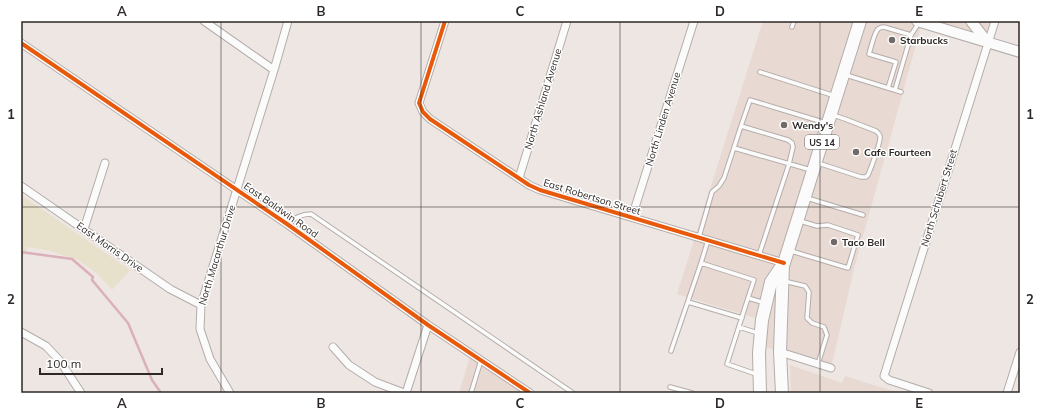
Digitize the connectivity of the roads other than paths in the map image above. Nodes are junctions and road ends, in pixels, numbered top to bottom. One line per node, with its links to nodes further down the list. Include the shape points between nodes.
1 (204, 21): 16 (street)
2 (288, 21): 16 (street, North Macarthur Drive)
3 (445, 21): 29 (street, East Robertson Street, via 419,103 423,112)
4 (567, 21): 29 (street, North Ashland Avenue)
5 (694, 21): 34 (street, North Linden Avenue)
6 (794, 21): 11 (lane)
7 (860, 21): 18 (main road, US 14)
8 (918, 21): 12 (lane); 14 (street)
9 (971, 21): 14 (street)
10 (995, 21): 14 (street, North Schubert Street)
11 (792, 27)
12 (911, 35): 19 (lane, via 880,27 876,33 869,54 896,62); 20 (lane)
13 (21, 43): 31 (street, East Baldwin Road)
14 (988, 43): 15 (street); 72 (street, North Schubert Street, via 884,376)
15 (1020, 52)
16 (274, 70): 31 (street, North Macarthur Drive)
17 (760, 72): 22 (lane)
18 (843, 74): 19 (lane); 22 (main road, US 14)
19 (888, 88): 20 (lane)
20 (895, 90): 21 (lane)
21 (901, 92)
22 (836, 96): 23 (main road, US 14)
23 (829, 119): 24 (lane, via 750,100); 28 (main road, US 14); 28 (lane, via 845,119 879,133 876,153 866,177)
24 (741, 126): 25 (lane); 27 (lane, via 792,143)
25 (734, 148): 27 (lane); 38 (lane, via 724,178 712,192)
26 (105, 163): 37 (street)
27 (788, 164): 28 (lane); 41 (lane)
28 (814, 166): 32 (main road, US 14)
29 (519, 178): 34 (street, East Robertson Street, via 540,190)
30 (21, 186): 37 (street, East Morris Drive)
31 (236, 189): 36 (street, East Baldwin Road); 48 (street, North Macarthur Drive)
32 (804, 197): 33 (lane); 35 (main road, US 14)
33 (863, 215)
34 (632, 217): 38 (street, East Robertson Street)
35 (797, 220): 40 (main road, US 14); 40 (lane, via 817,226 828,225 858,235 848,268)
36 (287, 224): 50 (street, East Baldwin Road); 68 (lane, via 296,217 311,214)
37 (84, 229): 48 (street, East Morris Drive, via 170,289)
38 (699, 237): 39 (street, East Robertson Street)
39 (708, 240): 41 (street, East Robertson Street); 42 (lane)
40 (788, 250): 43 (main road, US 14)
41 (760, 255): 43 (street, East Robertson Street)
42 (701, 263): 45 (lane, via 754,280); 46 (lane)
43 (784, 263): 44 (main road, US 14); 47 (main road, US 14, via 771,282)
44 (783, 280): 56 (main road, US 14); 59 (lane, via 804,286 809,292 807,318 812,323 824,327 827,336)
45 (748, 298): 47 (lane); 49 (lane)
46 (688, 302): 49 (lane); 55 (lane)
47 (766, 303): 53 (main road, US 14)
48 (201, 305): 64 (street, North Macarthur Drive, via 200,329 210,360)
49 (742, 318): 51 (lane)
50 (428, 325): 58 (street, East Baldwin Road); 65 (street)
51 (739, 327): 53 (lane); 61 (lane, via 727,364)
52 (21, 332): 63 (street, via 46,346 60,361)
53 (761, 334): 61 (main road, US 14)
54 (333, 348): 65 (street, via 350,365 375,382)
55 (671, 351)
56 (780, 352): 59 (street); 71 (main road, US 14)
57 (1020, 352): 73 (street)
58 (480, 360): 66 (lane); 67 (street, East Baldwin Road)
59 (818, 364): 60 (street)
60 (831, 368)
61 (759, 374): 70 (main road, US 14)
62 (670, 386): 69 (lane)
63 (81, 393)
64 (230, 393)
65 (405, 393)
66 (472, 393)
67 (530, 393)
68 (572, 393)
69 (692, 393)
70 (760, 393)
71 (782, 393)
72 (929, 393)
73 (1007, 393)

